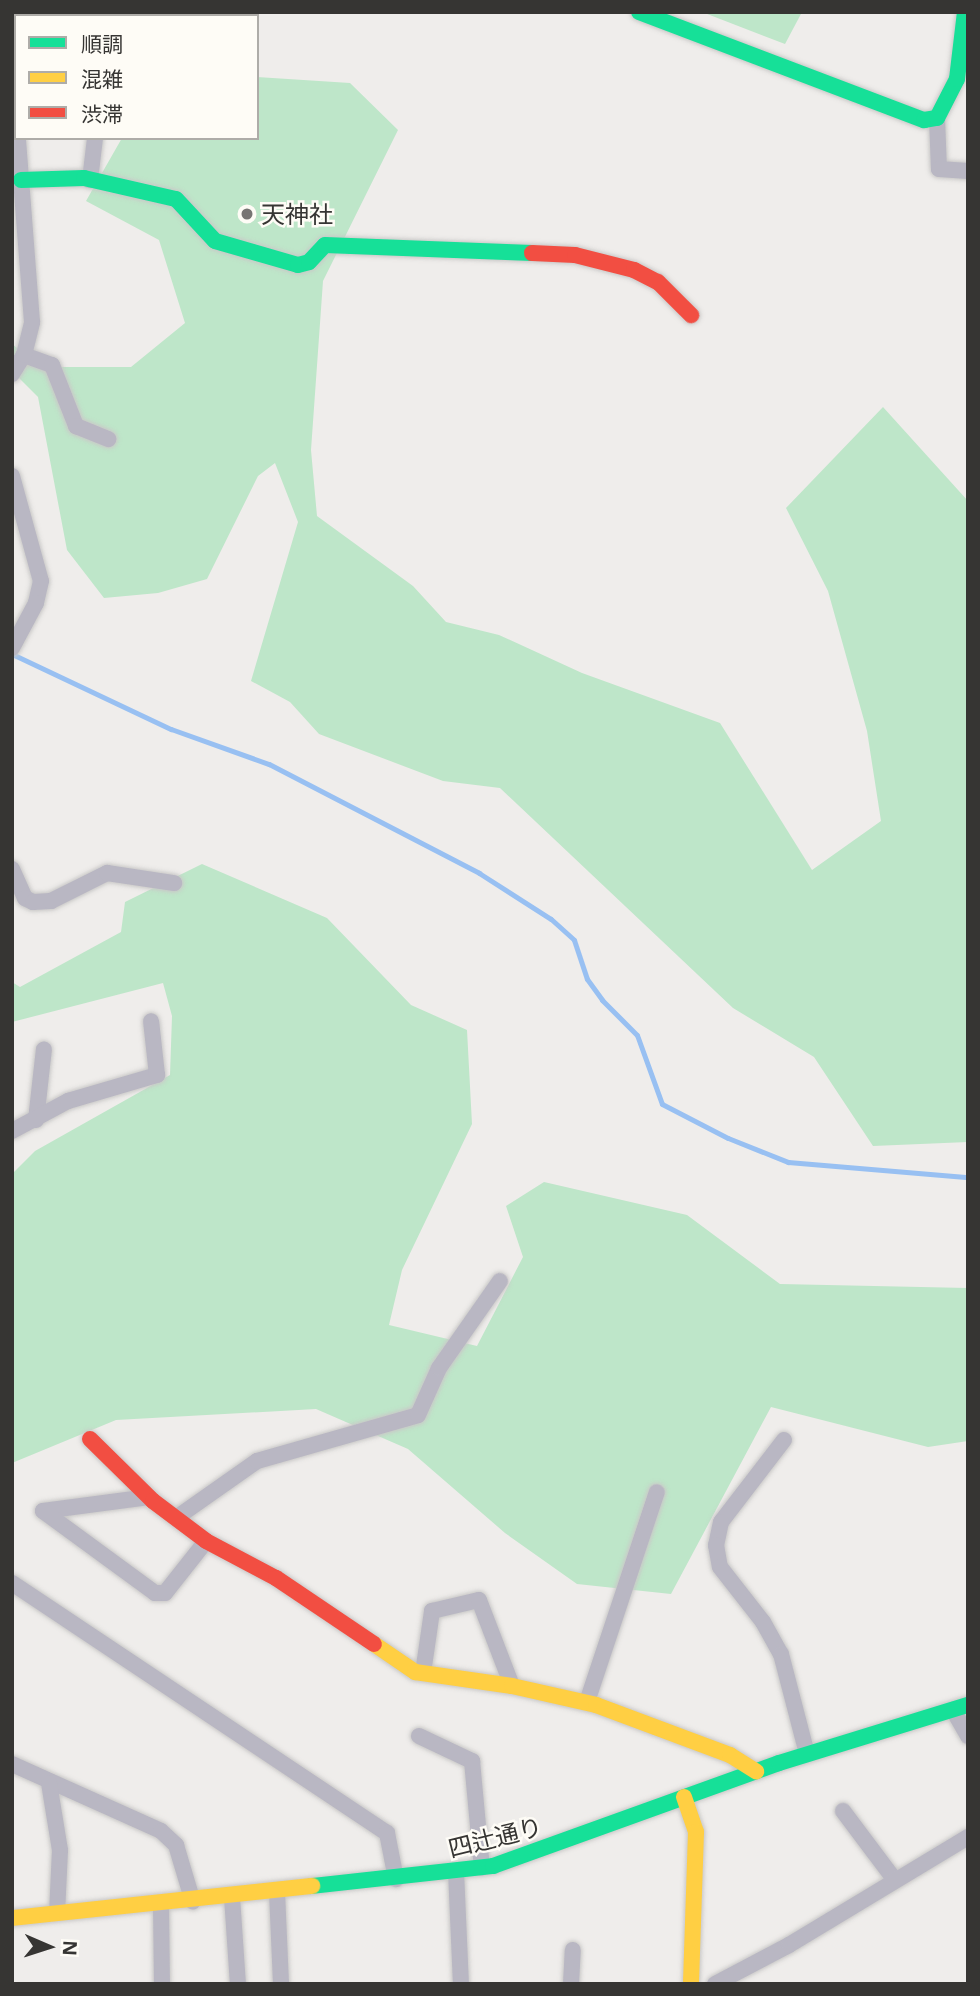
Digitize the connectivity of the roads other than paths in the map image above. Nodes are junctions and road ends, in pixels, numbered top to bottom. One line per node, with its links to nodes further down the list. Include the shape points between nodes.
1 (639, 12): 3 (street, via 915,119)
2 (965, 12): 3 (street, via 957,79)
3 (937, 118): 6 (street, via 939,169)
4 (18, 140): 8 (street)
5 (95, 140): 7 (street)
6 (968, 171)
7 (90, 180): 8 (street); 9 (street, via 176,199 215,241 298,265 325,245 575,255 634,270 658,282)
8 (18, 187): 10 (street, via 32,322)
9 (691, 315)
10 (23, 355): 11 (street); 12 (street, via 52,365 76,426)
11 (12, 374)
12 (108, 439)
13 (12, 476): 14 (street, via 41,581 36,603)
14 (14, 646)
15 (13, 871): 16 (street, via 25,898 33,902 51,901 107,873)
16 (174, 883)
17 (151, 1021): 19 (street, via 157,1075 68,1101)
18 (44, 1049): 19 (street)
19 (36, 1120): 20 (street)
20 (12, 1131)
21 (500, 1281): 26 (street, via 439,1368 418,1415 257,1461)
22 (90, 1439): 25 (street)
23 (783, 1440): 35 (street, via 721,1522 716,1545 720,1567 782,1654)
24 (657, 1492): 31 (street)
25 (149, 1497): 26 (street); 27 (street, via 43,1511 155,1592 165,1593)
26 (176, 1518): 27 (street)
27 (205, 1541): 29 (street, via 276,1578)
28 (12, 1583): 45 (street, via 387,1833)
29 (423, 1673): 30 (street); 30 (street, via 432,1611 479,1600)
30 (512, 1686): 31 (street)
31 (587, 1702): 37 (street, via 730,1755)
32 (960, 1708): 34 (street); 35 (street, 四辻通り)
33 (419, 1736): 42 (street, via 472,1761)
34 (968, 1736)
35 (807, 1754): 37 (street, 四辻通り)
36 (12, 1764): 38 (street)
37 (756, 1771): 39 (street, 四辻通り)
38 (49, 1783): 48 (street, via 73,1789 161,1831 176,1845); 50 (street, via 61,1850)
39 (684, 1797): 42 (street, 四辻通り, via 558,1845); 58 (street, via 696,1832)
40 (843, 1811): 44 (street)
41 (968, 1837): 44 (street)
42 (482, 1868): 43 (street, 四辻通り)
43 (456, 1871): 45 (street, 四辻通り); 56 (street)
44 (894, 1879): 59 (street, via 789,1945)
45 (396, 1880): 46 (street, 四辻通り)
46 (277, 1892): 47 (street, 四辻通り); 55 (street)
47 (232, 1897): 48 (street, 四辻通り); 54 (street)
48 (193, 1902): 49 (street, 四辻通り)
49 (161, 1904): 50 (street, 四辻通り); 53 (street)
50 (57, 1913): 51 (street, 四辻通り)
51 (12, 1918)
52 (573, 1950): 57 (street)
53 (162, 1984)
54 (238, 1984)
55 (281, 1984)
56 (461, 1984)
57 (571, 1984)
58 (691, 1984)
59 (715, 1984)

